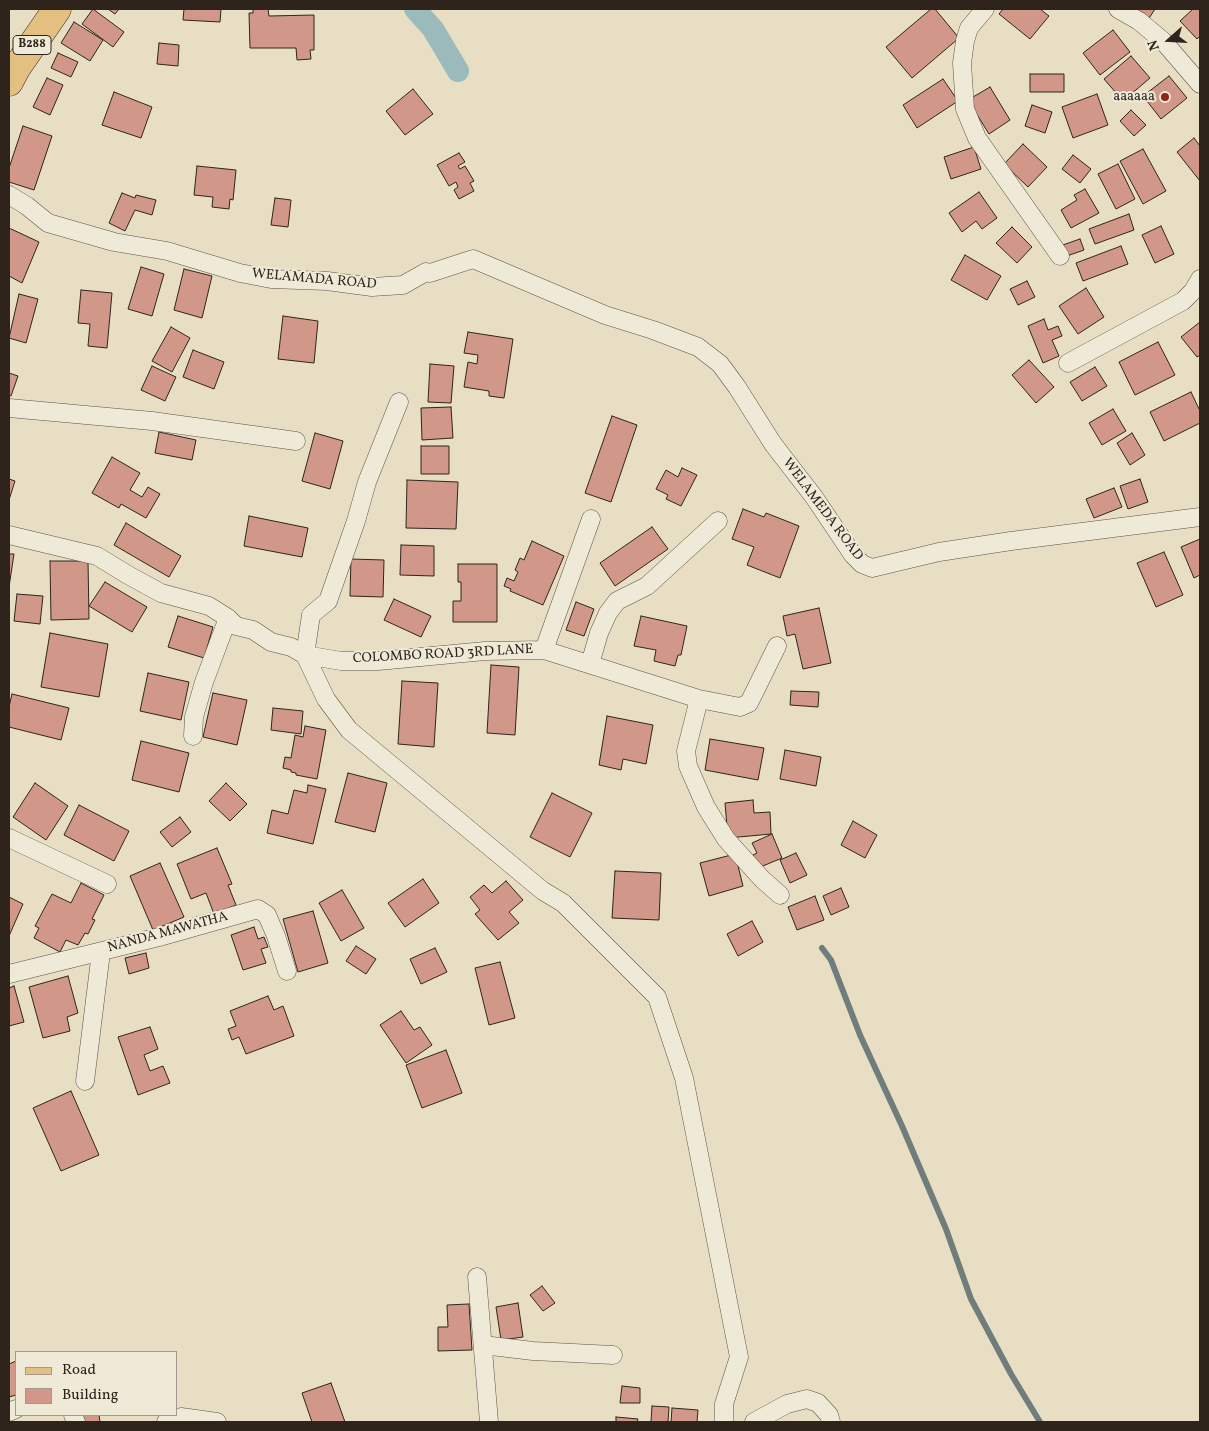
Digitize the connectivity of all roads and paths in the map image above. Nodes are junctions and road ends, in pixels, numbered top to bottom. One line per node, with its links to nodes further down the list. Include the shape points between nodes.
1 (56, 9): 4 (main road, B288)
2 (984, 9): 7 (street, via 965,41 962,63 965,109 977,138)
3 (1118, 9): 5 (street, via 1163,41)
4 (9, 82)
5 (1200, 84)
6 (9, 195): 9 (street, WELAMADA ROAD, via 48,223 271,279 372,287 403,286 426,272 473,259)
7 (1060, 256)
8 (1200, 279): 10 (street, via 1182,301)
9 (562, 298): 14 (street, WELAMEDA ROAD, via 698,347 720,364 853,554 862,564 872,568 939,552 1002,542)
10 (1068, 363)
11 (399, 402): 21 (street, via 367,482 328,600 311,615)
12 (9, 408): 13 (street, via 152,421)
13 (296, 442)
14 (1200, 517)
15 (591, 519): 20 (street)
16 (718, 521): 22 (street, via 647,586 617,601 599,633)
17 (9, 535): 18 (street, COLOMBO ROAD 3RD LANE, via 97,556 161,593 209,606)
18 (228, 618): 21 (street, COLOMBO ROAD 3RD LANE, via 236,626 253,630 271,642); 24 (street, via 204,682 194,717)
19 (777, 646): 23 (street, COLOMBO ROAD 3RD LANE, via 749,703 740,707)
20 (544, 650): 21 (street, COLOMBO ROAD 3RD LANE, via 378,661 341,661); 22 (street, COLOMBO ROAD 3RD LANE)
21 (305, 655): 38 (street, via 326,699 349,730 543,892 563,903 656,997 684,1078 739,1357 724,1404)
22 (590, 664): 23 (street, COLOMBO ROAD 3RD LANE)
23 (699, 699): 27 (street, via 686,752 688,766 706,807 726,839)
24 (193, 736)
25 (9, 838): 26 (street)
26 (107, 884)
27 (780, 895)
28 (101, 952): 29 (street, NANDA MAWATHA, via 258,909 268,915); 30 (street, NANDA MAWATHA); 31 (street)
29 (287, 971)
30 (9, 974)
31 (85, 1081)
32 (477, 1277): 33 (street)
33 (483, 1345): 34 (street, via 533,1351); 37 (street)
34 (612, 1354)
35 (166, 1422): 36 (street, via 181,1417)
36 (217, 1422)
37 (489, 1422)
38 (724, 1422)
39 (754, 1422): 40 (street, via 787,1404 807,1399 818,1403)
40 (831, 1422)

